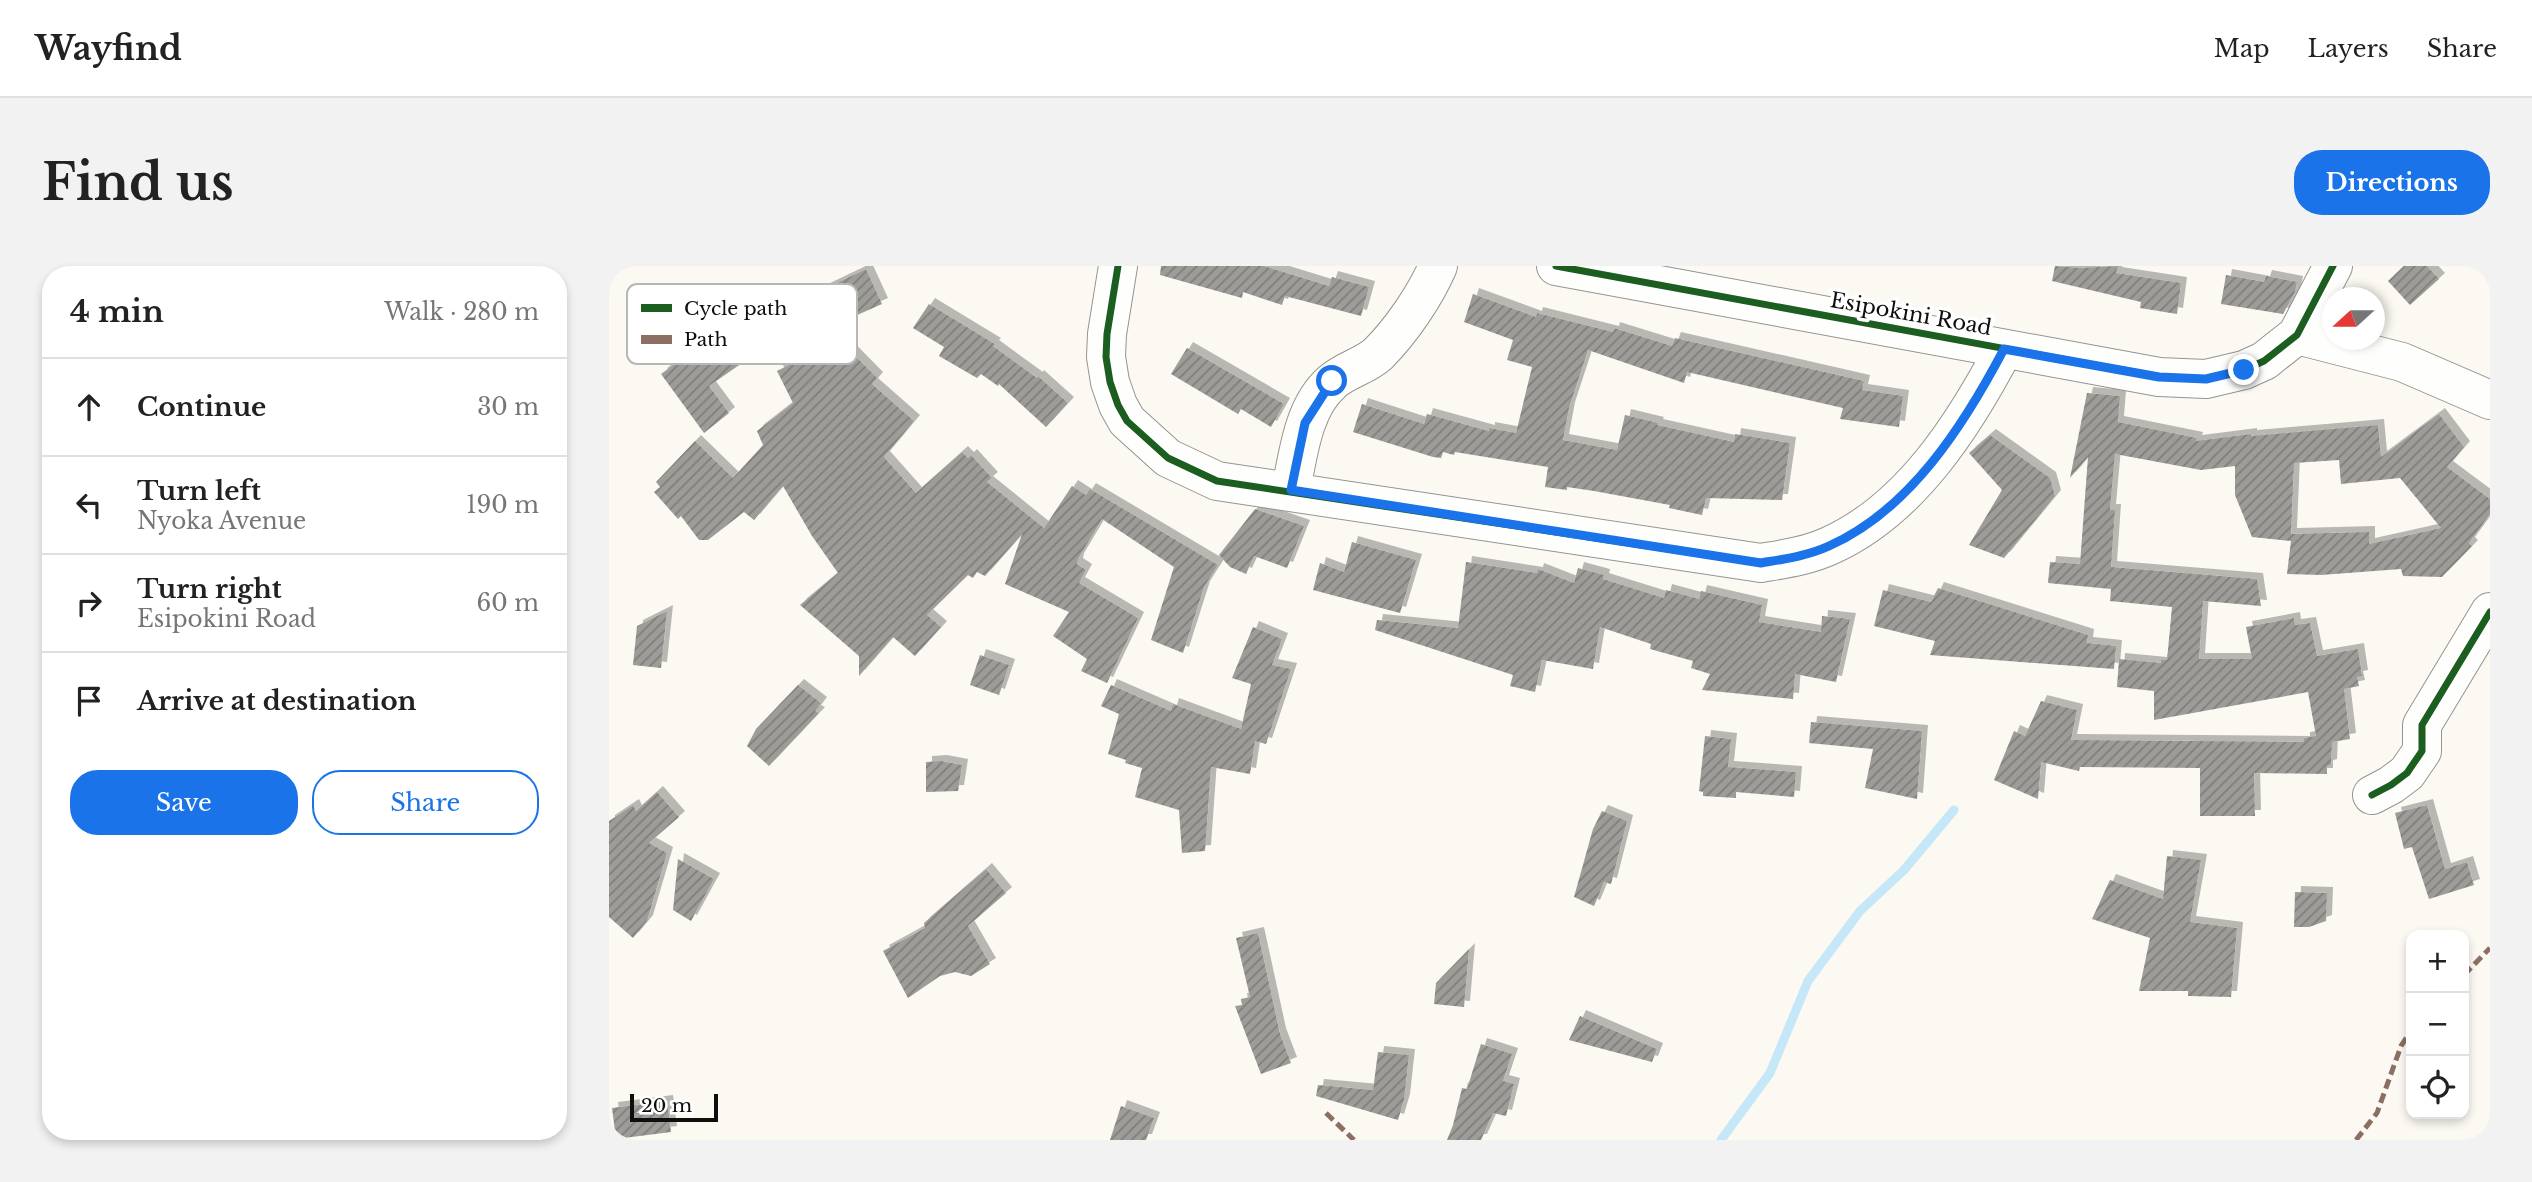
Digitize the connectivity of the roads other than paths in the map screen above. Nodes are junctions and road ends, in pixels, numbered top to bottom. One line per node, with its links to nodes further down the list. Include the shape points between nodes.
1 (1118, 266): 8 (street, via 1106,357 1118,405 1127,421 1168,458 1217,481)
2 (1438, 266): 8 (street, via 1416,307 1376,355 1325,389 1305,423)
3 (1556, 266): 6 (street, Esipokini Road)
4 (2333, 266): 5 (street, Esipokini Road)
5 (2297, 335): 6 (street, Esipokini Road, via 2264,361 2206,379 2159,377); 7 (street, via 2402,362)
6 (2004, 349): 8 (street, via 1980,395 1903,495 1859,531 1797,557 1761,563)
7 (2490, 400)
8 (1291, 490)
9 (2490, 612): 10 (street, via 2422,725 2422,751 2407,773)
10 (2372, 795)

